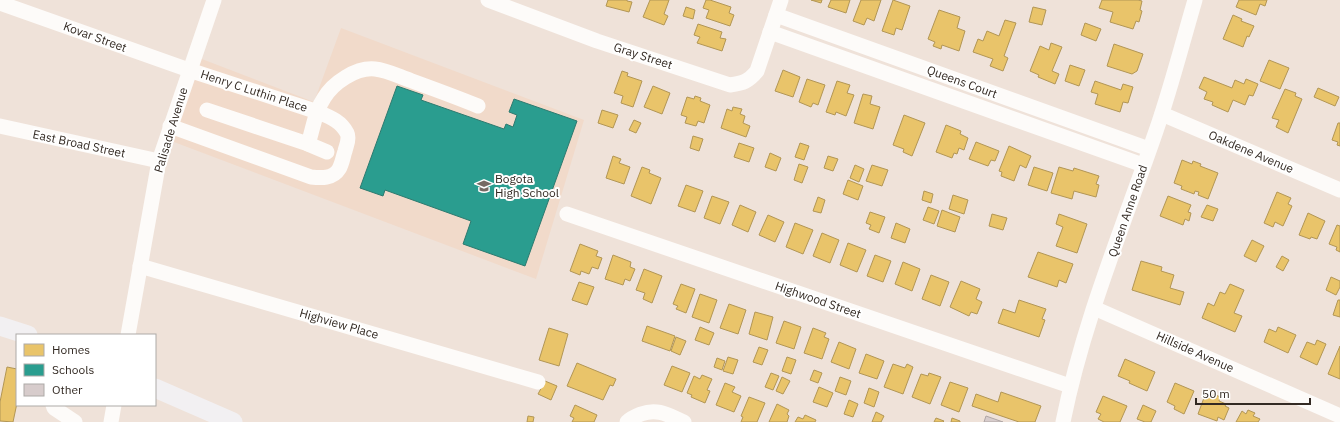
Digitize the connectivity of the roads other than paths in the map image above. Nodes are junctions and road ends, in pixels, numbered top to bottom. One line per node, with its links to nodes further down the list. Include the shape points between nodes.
1 (214, 0): 9 (street, Palisade Avenue)
2 (488, 0): 7 (street, Gray Street, via 597,41 730,84 742,83 757,71)
3 (781, 0): 6 (street, Gray Street)
4 (1195, 0): 15 (street, Queen Anne Road)
5 (0, 3): 9 (street, Kovar Street)
6 (776, 15): 7 (street, Gray Street); 8 (street, Queens Court)
7 (770, 32): 10 (street, Queens Court)
8 (902, 60): 10 (street); 11 (street, Queens Court)
9 (189, 70): 14 (street, Henry C Luthin Place); 18 (street, Palisade Avenue)
10 (896, 76): 16 (street, Queens Court)
11 (1018, 102): 16 (street); 20 (street, Queens Court)
12 (478, 106): 14 (street, via 374,69 351,74 334,86 324,98)
13 (207, 110): 19 (street)
14 (318, 112): 18 (street, Henry C Luthin Place, via 336,120 348,135 339,170 321,178 311,177); 19 (street)
15 (1162, 114): 20 (street, Queen Anne Road); 24 (street, Oakdene Avenue)
16 (1013, 118): 23 (street, Queens Court)
17 (0, 126): 22 (street, East Broad Street)
18 (170, 126): 22 (street, Palisade Avenue)
19 (308, 144): 21 (street)
20 (1149, 149): 23 (street, Queen Anne Road)
21 (327, 152)
22 (159, 161): 26 (street, Palisade Avenue)
23 (1143, 165): 27 (street, Queen Anne Road)
24 (1340, 190)
25 (567, 214): 32 (street, Highwood Street)
26 (140, 266): 30 (street, Palisade Avenue); 31 (street, Highview Place)
27 (1094, 308): 32 (street, Queen Anne Road); 36 (street, Hillside Avenue)
28 (0, 326): 29 (main road)
29 (25, 334)
30 (128, 334)
31 (538, 382)
32 (1070, 386): 42 (street, Queen Anne Road)
33 (156, 388): 39 (main road)
34 (53, 406): 37 (street)
35 (114, 406): 38 (street)
36 (1340, 416)
37 (75, 422)
38 (111, 422)
39 (232, 422)
40 (627, 422): 41 (street, via 634,416 659,411)
41 (684, 422)
42 (1063, 422)

